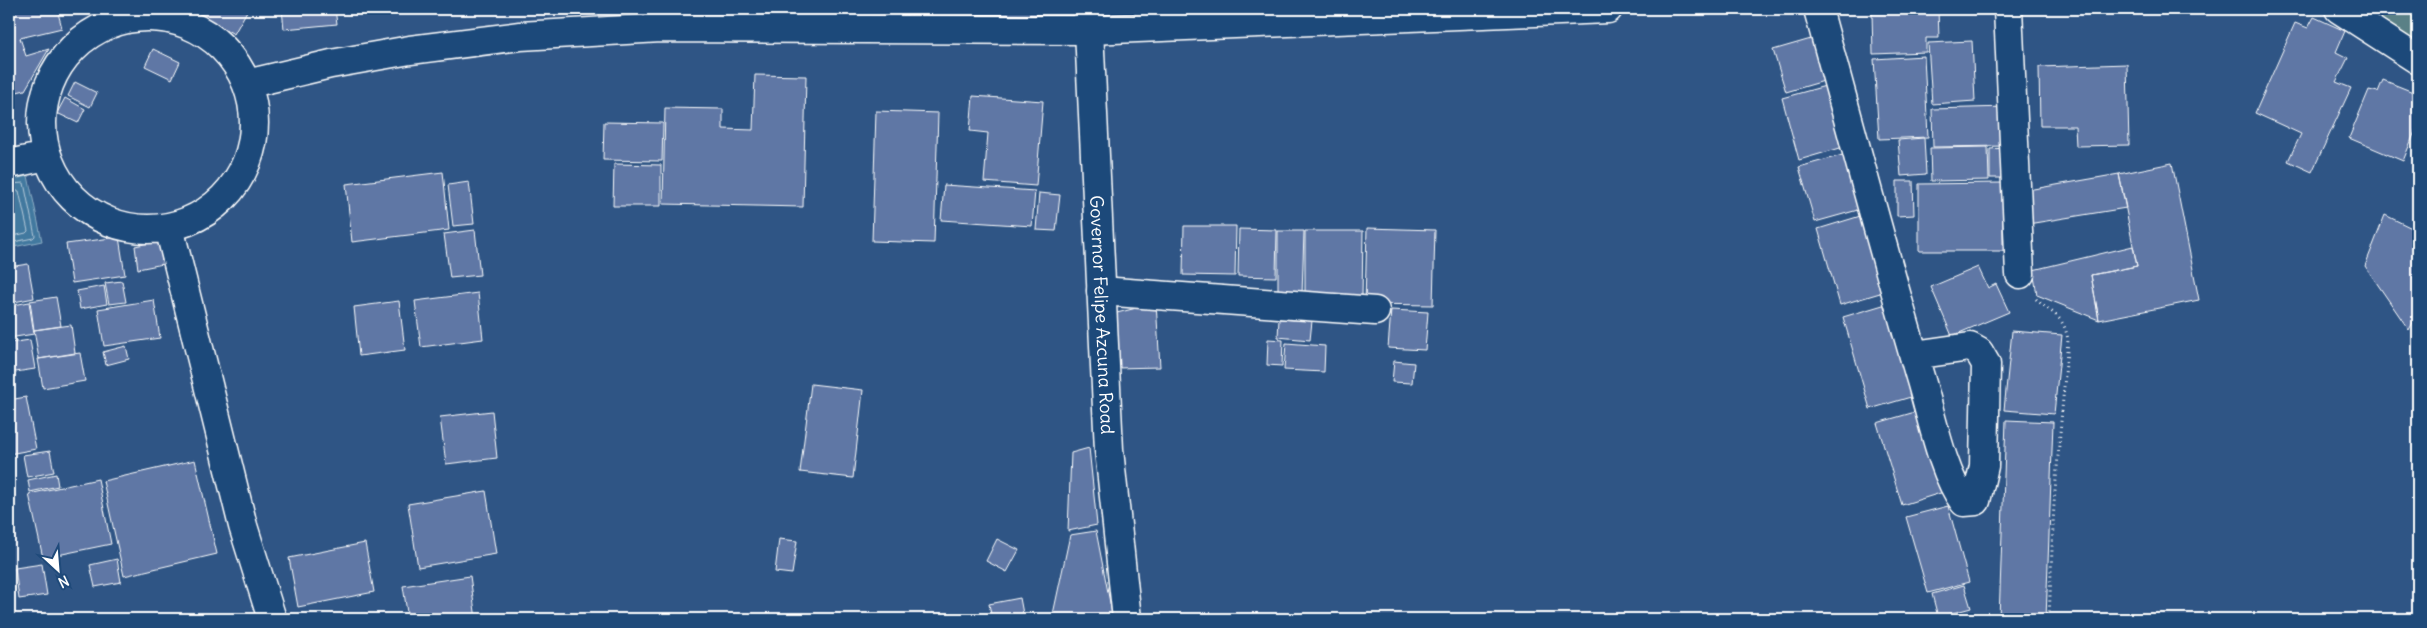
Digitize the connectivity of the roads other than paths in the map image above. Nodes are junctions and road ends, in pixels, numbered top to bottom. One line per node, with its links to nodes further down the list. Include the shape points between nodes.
1 (1608, 9): 6 (street)
2 (1818, 9): 17 (street)
3 (2008, 9): 14 (street)
4 (2339, 9): 9 (street)
5 (132, 13): 10 (street, via 188,24 213,38 233,59); 11 (street, via 77,43 57,67 45,95 41,125)
6 (1088, 19): 8 (street); 15 (street, Governor Felipe Azcuna Road)
7 (841, 20): 8 (street); 10 (street, via 520,36 331,64)
8 (987, 20)
9 (2418, 60)
10 (247, 84): 13 (street, via 254,114 252,144 242,173 217,203 198,217)
11 (46, 156): 12 (street); 13 (street, via 59,184 81,206 108,222 138,230)
12 (9, 164)
13 (170, 227): 18 (street, via 243,526)
14 (2020, 274)
15 (1101, 291): 16 (street); 19 (street, Governor Felipe Azcuna Road, via 1109,450)
16 (1375, 310)
17 (1914, 355): 17 (street, via 1970,347 1979,352 1986,364 1984,466 1976,501 1964,502 1958,493)
18 (272, 619)
19 (1127, 619)

